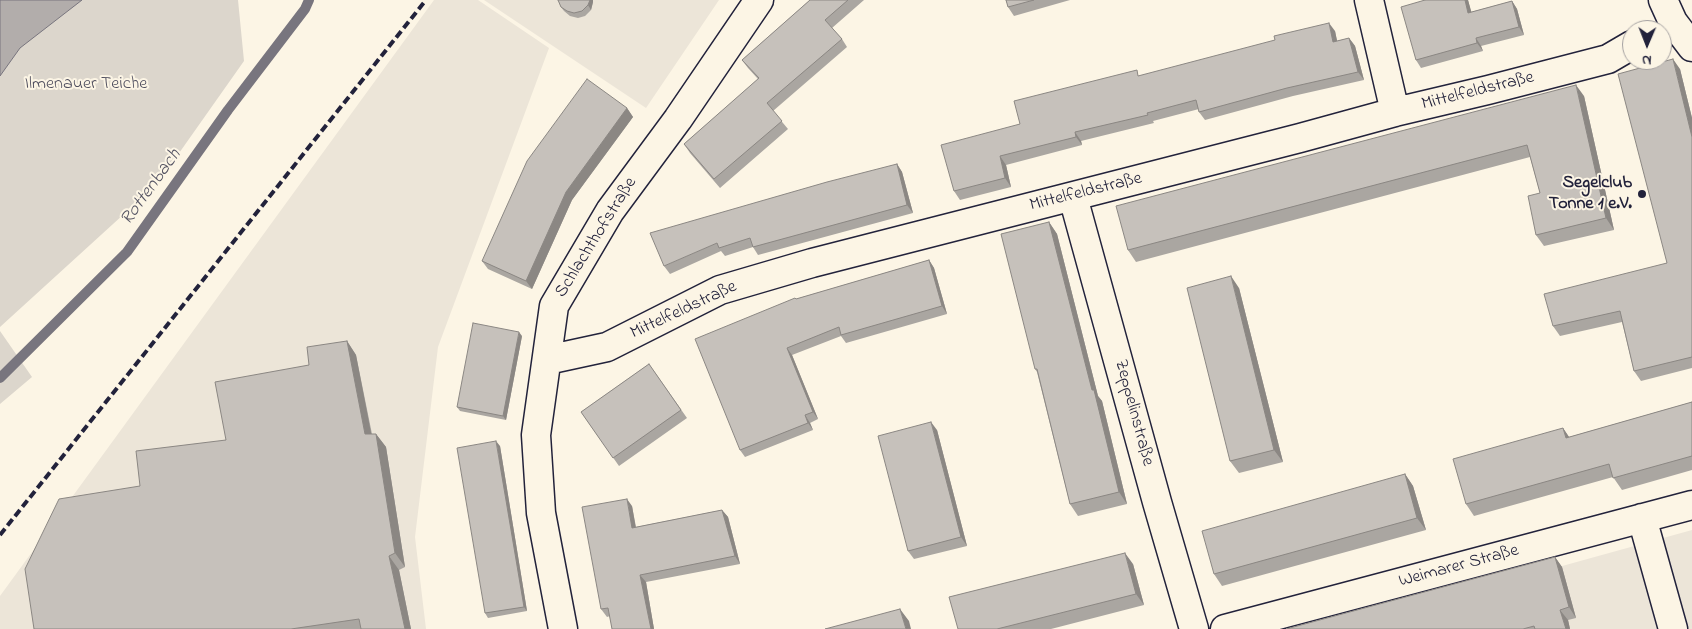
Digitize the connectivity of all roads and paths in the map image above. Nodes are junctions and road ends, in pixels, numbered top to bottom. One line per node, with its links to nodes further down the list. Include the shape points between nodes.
1 (759, 0): 8 (street, Schlachthofstraße, via 610,211 568,282 554,306)
2 (1369, 0): 6 (street)
3 (1665, 17): 4 (street)
4 (1692, 47)
5 (1622, 51): 6 (street, Mittelfeldstraße, via 1608,59)
6 (1395, 112): 7 (street, Mittelfeldstraße)
7 (1073, 197): 8 (street, Mittelfeldstraße, via 812,263 720,290 607,347); 12 (street, Zeppelinstraße)
8 (547, 360): 11 (street, Schlachthofstraße, via 536,435 541,513)
9 (1692, 505): 10 (street, Weimarer Straße)
10 (1642, 518): 13 (street, Weimarer Straße); 14 (street)
11 (563, 629)
12 (1194, 629)
13 (1225, 629)
14 (1673, 629)

